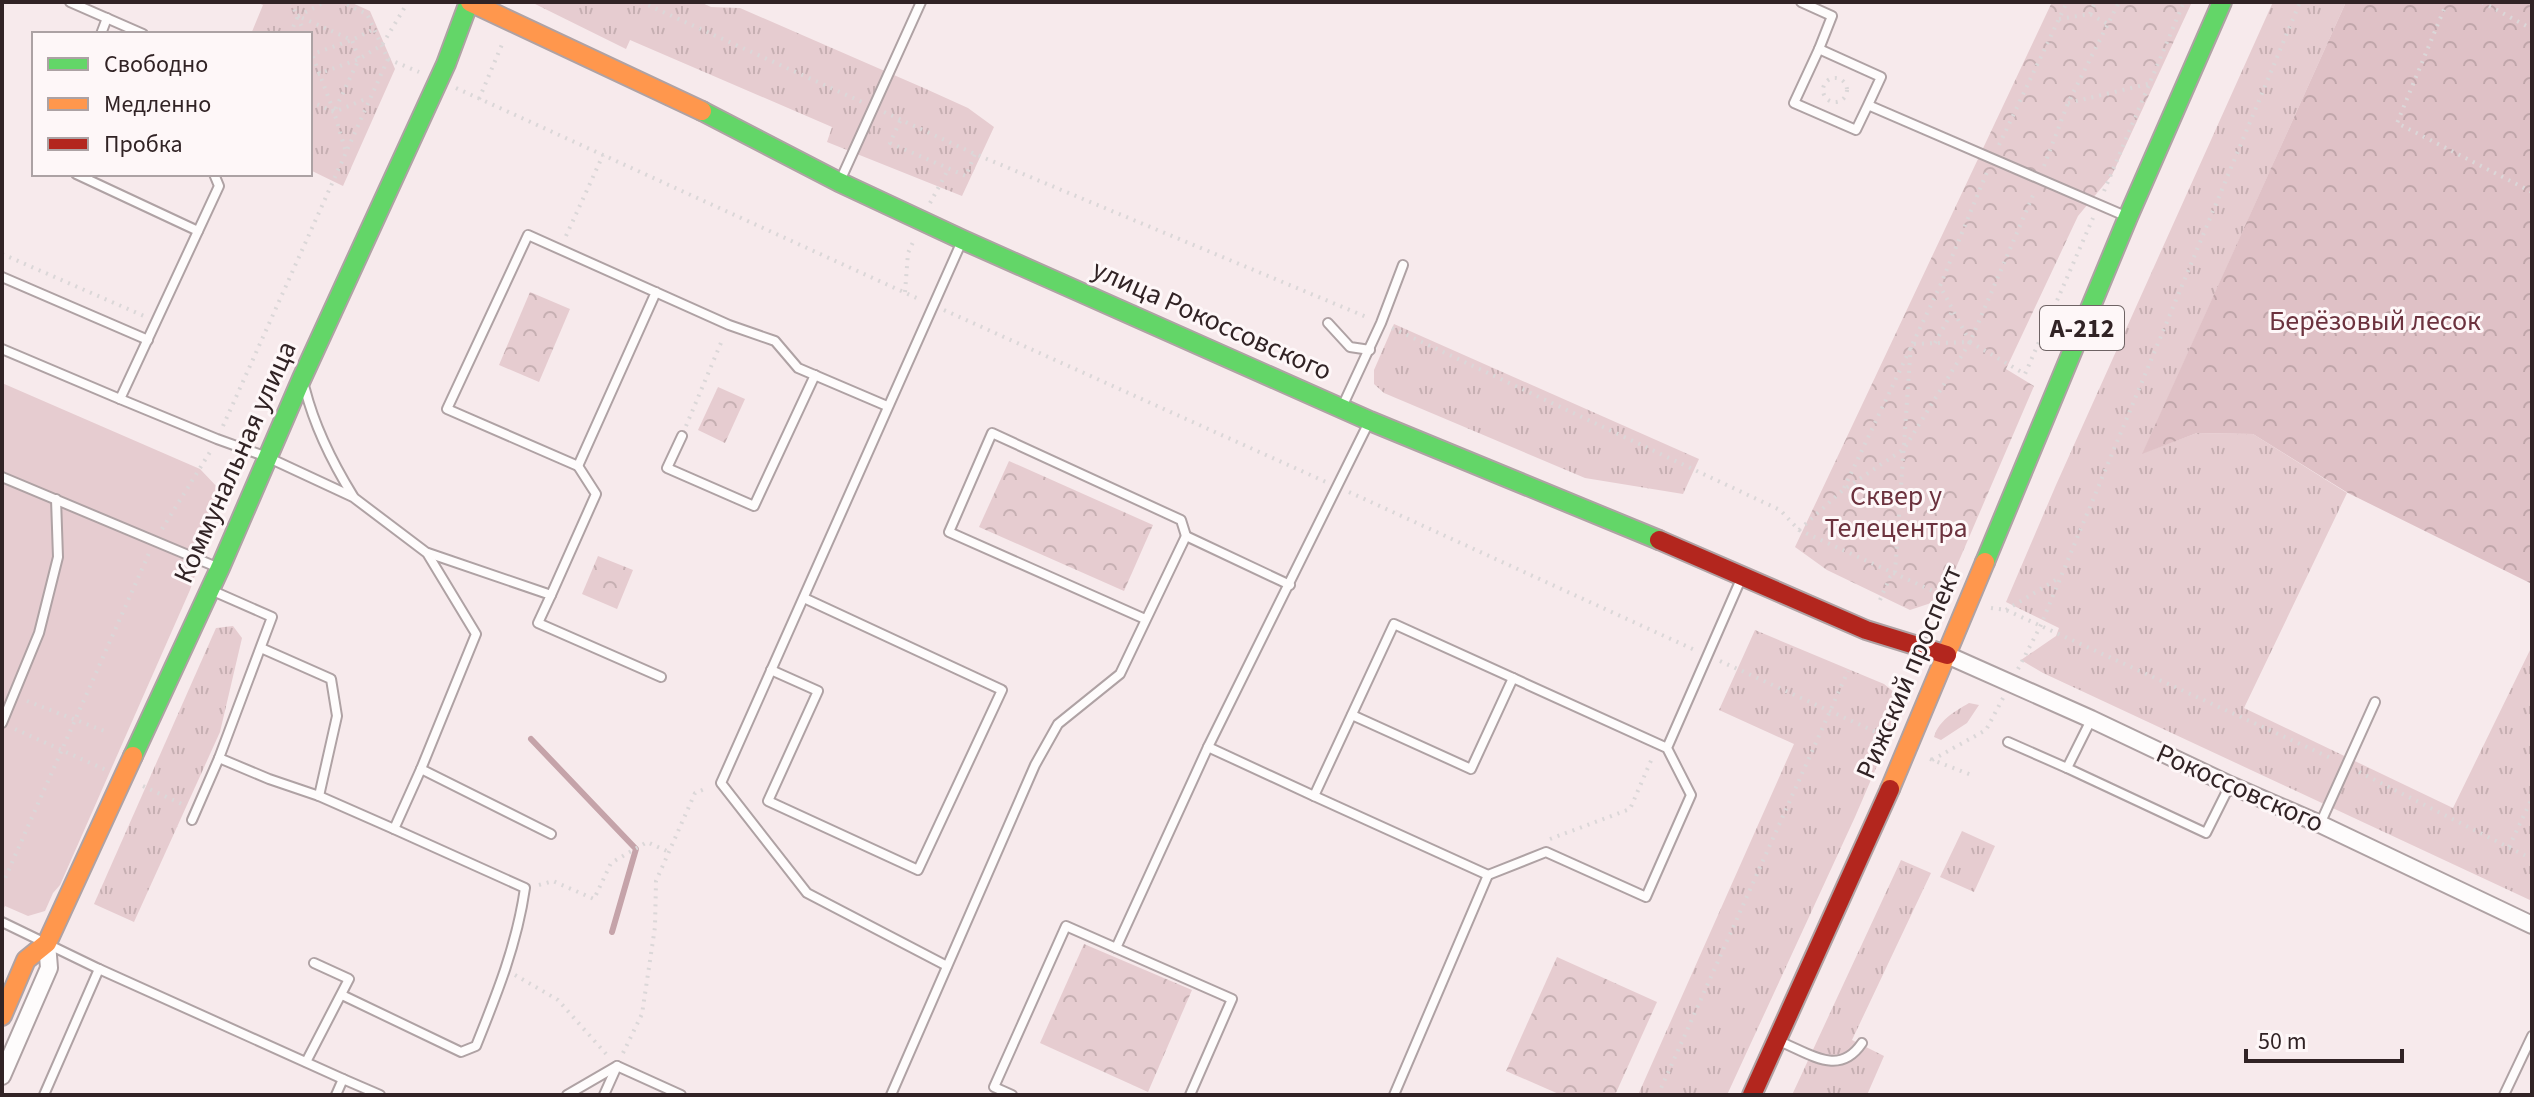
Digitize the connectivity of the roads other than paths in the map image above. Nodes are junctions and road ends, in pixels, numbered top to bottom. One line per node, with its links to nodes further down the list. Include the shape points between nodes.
1 (70, 2): 6 (lane)
2 (470, 2): 13 (main road, улица Рокоссовского, via 670,94); 25 (main road, Коммунальная улица, via 445,83)
3 (921, 2): 13 (lane)
4 (1801, 2): 9 (lane, via 1832,16)
5 (2222, 2): 14 (main road, Рижский проспект / А-212)
6 (107, 18): 7 (lane); 8 (lane)
7 (102, 32)
8 (138, 32)
9 (1819, 49): 10 (lane, via 1881,77); 10 (lane, via 1794,103 1856,130)
10 (1868, 105): 14 (lane)
11 (80, 176): 15 (lane)
12 (215, 176): 15 (lane, via 219,186)
13 (839, 182): 16 (main road, улица Рокоссовского)
14 (2128, 217): 46 (main road, Рижский проспект / А-212)
15 (198, 231): 21 (lane)
16 (963, 240): 27 (lane); 28 (main road, улица Рокоссовского)
17 (1403, 265): 23 (lane)
18 (2, 277): 21 (lane)
19 (656, 292): 24 (lane, via 775,341 798,368); 32 (lane); 32 (lane, via 528,235 447,409)
20 (1328, 323): 23 (lane, via 1350,347)
21 (148, 340): 26 (lane)
22 (2, 349): 26 (lane)
23 (1370, 350): 28 (lane)
24 (815, 375): 27 (lane); 30 (lane, via 754,506 667,468)
25 (302, 378): 31 (main road, Коммунальная улица); 34 (lane, via 313,419)
26 (120, 399): 31 (lane)
27 (887, 406): 43 (lane)
28 (1342, 408): 29 (main road, улица Рокоссовского)
29 (1370, 421): 39 (main road, улица Рокоссовского); 40 (lane)
30 (682, 436)
31 (267, 457): 34 (lane); 38 (main road, Коммунальная улица)
32 (578, 466): 42 (lane, via 596,494)
33 (2, 477): 35 (lane)
34 (353, 497): 37 (lane)
35 (56, 499): 38 (lane); 53 (lane, via 58,557 39,633)
36 (1186, 536): 40 (lane); 44 (lane); 44 (lane, via 1181,520 992,433 949,532)
37 (427, 553): 42 (lane); 59 (lane, via 476,634)
38 (220, 568): 41 (main road, Коммунальная улица)
39 (1742, 576): 46 (main road, улица Рокоссовского, via 1866,630); 55 (lane)
40 (1290, 585): 56 (lane)
41 (208, 589): 45 (lane, via 272,617); 70 (main road, Коммунальная улица)
42 (551, 595): 48 (lane, via 538,623)
43 (804, 598): 47 (lane); 47 (lane, via 1002,690 918,870 768,801 818,691)
44 (1145, 619): 73 (lane, via 1120,674 1058,724)
45 (261, 648): 57 (lane); 61 (lane, via 331,679 337,716)
46 (1947, 655): 52 (street, Рокоссовского); 78 (main road, Рижский проспект / А-212)
47 (771, 670): 73 (lane, via 721,783 807,893)
48 (661, 677)
49 (1513, 678): 51 (lane, via 1471,769); 51 (lane, via 1394,624); 55 (lane)
50 (2375, 702): 64 (lane)
51 (1352, 715): 62 (lane)
52 (2091, 719): 58 (lane); 60 (street, Рокоссовского)
53 (2, 723)
54 (2008, 742): 58 (lane)
55 (1663, 746): 67 (lane, via 1691,795 1646,897 1546,852)
56 (1208, 747): 62 (lane); 71 (lane)
57 (219, 758): 61 (lane); 63 (lane)
58 (2067, 768): 60 (lane, via 2206,833)
59 (421, 769): 65 (lane); 66 (lane)
60 (2230, 785): 64 (street, Рокоссовского)
61 (319, 796): 65 (lane)
62 (1314, 796): 67 (lane)
63 (194, 815)
64 (2320, 824): 69 (street, Рокоссовского)
65 (394, 829): 75 (lane, via 525,888 506,970 476,1046 461,1052)
66 (551, 834)
67 (1488, 875): 93 (lane)
68 (2, 922): 70 (lane)
69 (2532, 925)
70 (47, 943): 74 (lane); 76 (main road, Коммунальная улица, via 26,960); 82 (street, Коммунальная улица, via 49,968)
71 (1116, 948): 91 (lane, via 1066,926 994,1087); 92 (lane, via 1232,999)
72 (314, 963): 75 (lane, via 349,979)
73 (947, 966): 90 (lane)
74 (99, 969): 80 (lane); 84 (lane)
75 (342, 995): 80 (lane)
76 (2, 1016)
77 (2532, 1036): 95 (lane)
78 (1777, 1040): 79 (lane, via 1832,1062 1854,1055); 94 (main road, Рижский проспект / А-212)
79 (1862, 1043)
80 (306, 1062): 83 (lane)
81 (617, 1066): 87 (lane); 88 (lane); 89 (lane)
82 (2, 1076)
83 (343, 1079): 85 (lane); 86 (lane)
84 (44, 1095)
85 (336, 1095)
86 (380, 1095)
87 (567, 1095)
88 (604, 1095)
89 (681, 1095)
90 (891, 1095)
91 (1012, 1095)
92 (1190, 1095)
93 (1394, 1095)
94 (1752, 1095)
95 (2504, 1095)

